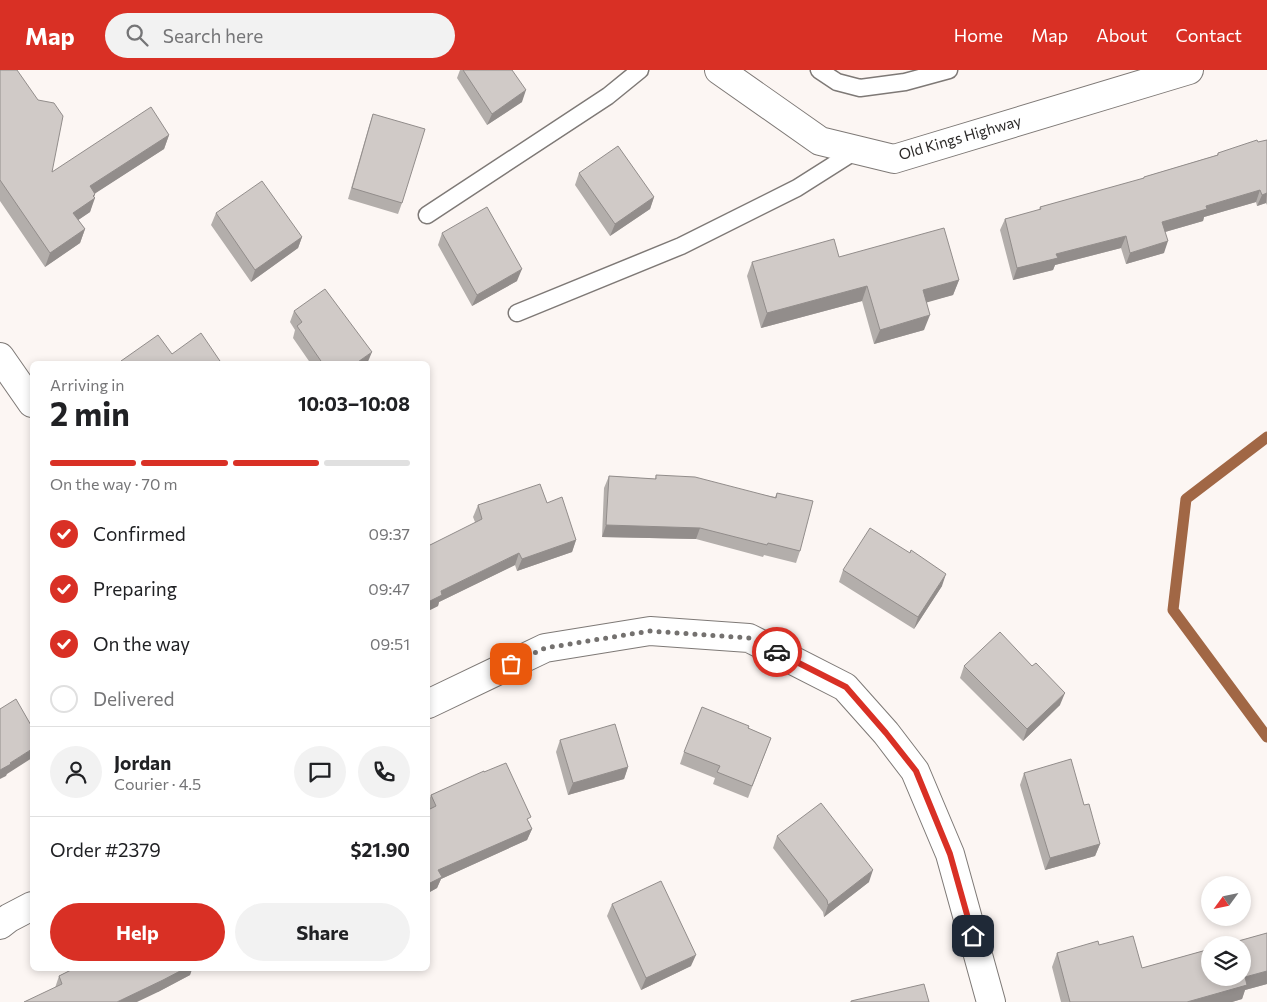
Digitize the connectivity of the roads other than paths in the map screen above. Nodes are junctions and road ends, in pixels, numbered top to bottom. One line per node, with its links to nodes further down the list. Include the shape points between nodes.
1 (640, 70): 7 (lane, via 608,96)
2 (719, 70): 6 (street, Old Kings Highway, via 820,141)
3 (819, 70): 4 (lane, via 837,82 860,88 905,82)
4 (949, 70)
5 (1189, 70): 6 (street, Old Kings Highway, via 894,159)
6 (857, 150): 8 (lane, via 797,188 681,246)
7 (427, 215)
8 (518, 312)
9 (0, 357): 10 (street)
10 (30, 400)
11 (430, 703): 14 (street, via 545,648 650,631 749,638 846,687 916,771 950,854)
12 (30, 907): 13 (street)
13 (0, 925)
14 (992, 1002)

